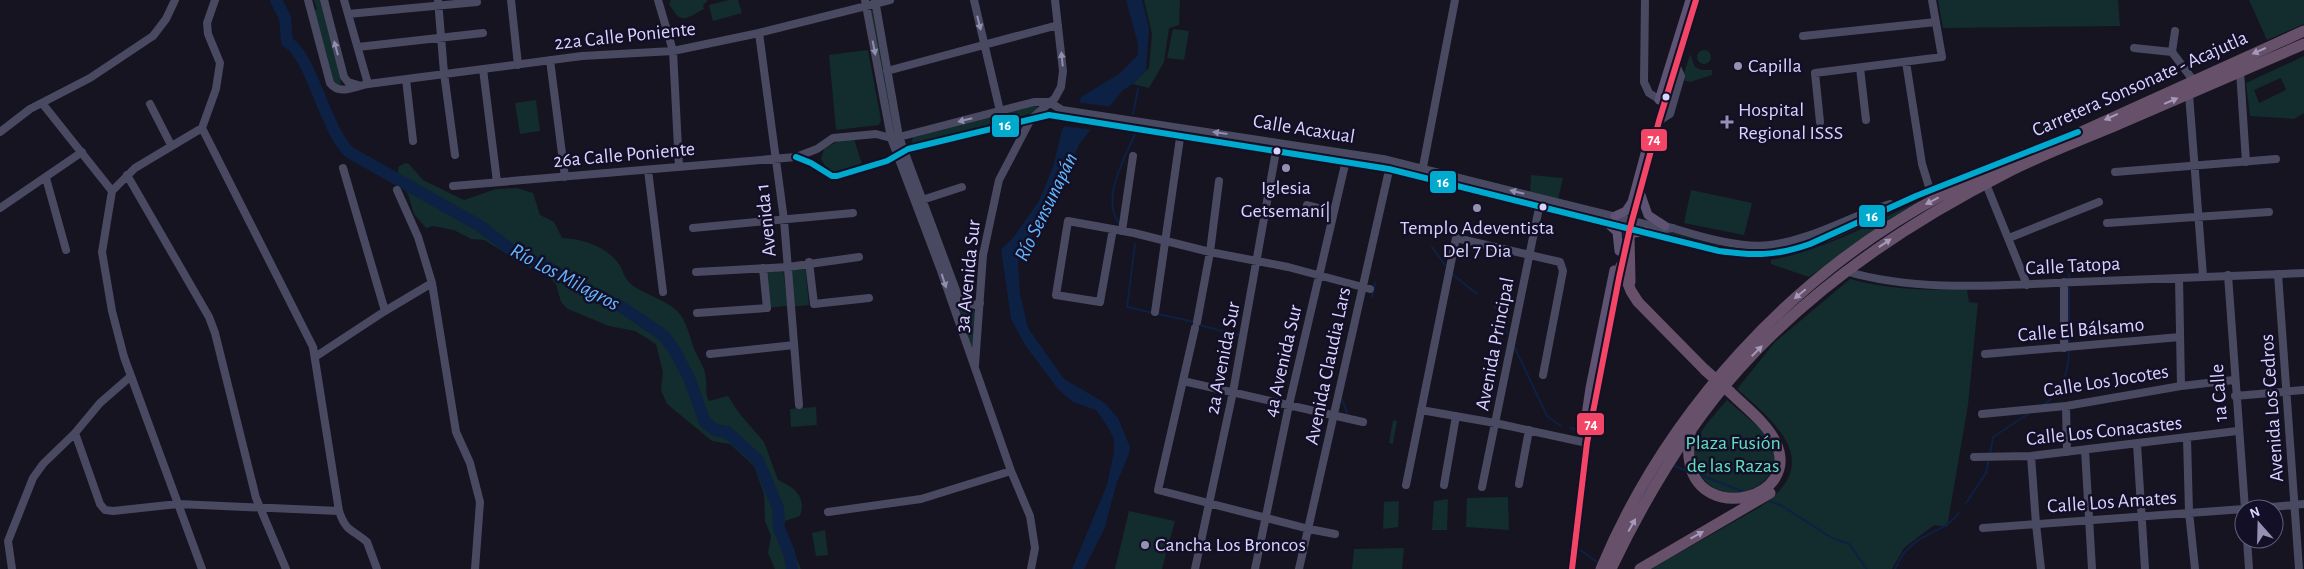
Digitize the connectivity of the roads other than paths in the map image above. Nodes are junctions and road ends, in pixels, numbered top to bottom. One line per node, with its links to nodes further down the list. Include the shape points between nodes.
1 (174, 0): 52 (street, via 166,19 153,36 90,78)
2 (215, 0): 60 (street, via 207,23 220,63 219,73)
3 (308, 0): 48 (street, via 330,83)
4 (324, 0): 43 (street, one-way to 4)
5 (344, 0): 20 (street)
6 (511, 0): 37 (street)
7 (658, 0): 33 (street)
8 (890, 0): 17 (street, 22a Calle Poniente)
9 (974, 0): 30 (street, one-way to 30)
10 (1055, 0): 22 (street, 3a Avenida Sur)
11 (1455, 0): 86 (street)
12 (1645, 0): 50 (street, via 1644,82 1649,93)
13 (1690, 0): 50 (main road)
14 (1696, 0): 104 (main road)
15 (1932, 0): 21 (street)
16 (477, 2): 18 (street)
17 (875, 2): 19 (street, 22a Calle Poniente); 40 (street)
18 (438, 3): 20 (street); 28 (street)
19 (865, 3): 26 (street, 22a Calle Poniente); 65 (street, one-way to 65)
20 (348, 14): 31 (street)
21 (1936, 22): 27 (street); 36 (street, via 1942,57)
22 (1058, 25): 30 (street); 51 (street, 3a Avenida Sur, one-way to 22, via 1059,92 1062,81)
23 (2175, 30): 34 (street)
24 (2304, 31): 45 (highway, Carretera Sonsonate - Acajutla, one-way to 45)
25 (483, 33): 28 (street)
26 (759, 33): 33 (street, 22a Calle Poniente); 78 (street, Avenida 1)
27 (1803, 36)
28 (441, 38): 31 (street); 42 (street)
29 (2304, 44): 41 (highway, Carretera Sonsonate - Acajutla)
30 (985, 46): 40 (street); 54 (street)
31 (358, 47): 46 (street)
32 (2134, 48): 34 (street)
33 (672, 51): 35 (street, 22a Calle Poniente); 84 (street)
34 (2172, 52): 45 (street)
35 (550, 60): 37 (street, 22a Calle Poniente); 93 (street)
36 (1906, 62): 38 (street); 103 (street, via 1922,164)
37 (518, 64): 39 (street, 22a Calle Poniente)
38 (1860, 68): 57 (street); 58 (street, via 1815,73)
39 (483, 69): 42 (street, 22a Calle Poniente); 97 (street)
40 (887, 71): 64 (street)
41 (2240, 71): 49 (highway, Carretera Sonsonate - Acajutla); 82 (street)
42 (444, 73): 44 (street, 22a Calle Poniente); 75 (street)
43 (344, 77): 47 (street, via 352,84); 48 (street)
44 (406, 79): 46 (street, 22a Calle Poniente); 67 (street)
45 (2193, 80): 63 (highway, Carretera Sonsonate - Acajutla, one-way to 63)
46 (368, 84): 47 (street, 22a Calle Poniente)
47 (360, 85): 48 (street, 22a Calle Poniente)
48 (337, 90)
49 (2189, 94): 83 (street); 98 (highway, Carretera Sonsonate - Acajutla, one-way to 49)
50 (1660, 100): 108 (main road)
51 (1048, 102): 54 (street, 26a Calle Poniente, via 1034,102); 56 (street, 3a Avenida Sur); 59 (street, via 1062,110)
52 (42, 103): 61 (street); 72 (street)
53 (150, 104): 69 (street)
54 (1000, 111): 64 (street, 26a Calle Poniente, one-way to 64)
55 (1052, 116): 56 (street, 26a Calle Poniente); 59 (street, Calle Acaxual)
56 (1032, 119): 73 (street, 26a Calle Poniente); 154 (street, 3a Avenida Sur, via 999,180 983,256)
57 (1866, 120)
58 (1820, 122)
59 (1124, 124): 62 (street, Calle Acaxual)
60 (202, 128): 69 (street); 164 (street, via 313,347)
61 (0, 132)
62 (1181, 132): 66 (street, Calle Acaxual, one-way to 62); 71 (street, Calle Acaxual); 127 (street)
63 (2078, 132): 103 (street); 231 (highway, Carretera Sonsonate - Acajutla, one-way to 231, via 1917,209 1840,262 1794,299 1710,388 1668,444 1623,522)
64 (900, 137): 65 (street, 26a Calle Poniente); 73 (street)
65 (891, 138): 70 (street, 26a Calle Poniente, via 876,134 833,138); 73 (street)
66 (1272, 140): 68 (street, Calle Acaxual); 71 (street)
67 (413, 141)
68 (1283, 142): 71 (street); 74 (street, Calle Acaxual)
69 (171, 146): 91 (street)
70 (817, 149): 77 (street, 26a Calle Poniente); 89 (street)
71 (1276, 151): 80 (street, Calle Acaxual); 133 (street, 2a Avenida Sur)
72 (82, 152): 95 (street); 101 (street)
73 (901, 152): 89 (street, 26a Calle Poniente, via 887,161 843,176 832,176); 106 (street); 155 (street, one-way to 155)
74 (1347, 152): 80 (street, 4a Avenida Sur); 81 (street, Calle Acaxual)
75 (455, 155)
76 (1133, 156): 124 (street)
77 (796, 158): 78 (street, 26a Calle Poniente); 89 (street, 26a Calle Poniente)
78 (776, 159): 84 (street, 26a Calle Poniente); 117 (street, Avenida 1)
79 (2276, 159): 82 (street)
80 (1346, 161): 87 (street, Calle Acaxual); 112 (street, 4a Avenida Sur)
81 (1391, 161): 86 (street, Calle Acaxual); 87 (street, Avenida Claudia Lars)
82 (2246, 162): 83 (street)
83 (2194, 166): 90 (street); 116 (street)
84 (679, 167): 88 (street, 26a Calle Poniente)
85 (343, 168): 156 (street)
86 (1422, 168): 92 (street); 94 (street); 107 (street, Calle Acaxual, one-way to 86)
87 (1389, 169): 92 (street, Calle Acaxual); 149 (street, Avenida Claudia Lars)
88 (648, 170): 93 (street, 26a Calle Poniente); 151 (street)
89 (822, 171)
90 (2114, 172)
91 (127, 175): 101 (street); 207 (street, via 209,317)
92 (1416, 175): 94 (street, Calle Acaxual)
93 (564, 177): 97 (street, 26a Calle Poniente)
94 (1424, 177): 107 (street, Calle Acaxual)
95 (46, 178): 111 (street); 128 (street)
96 (1219, 181): 130 (street)
97 (497, 182): 99 (street, 26a Calle Poniente)
98 (1986, 184): 126 (street); 138 (highway, Carretera Sonsonate - Acajutla, one-way to 98, via 1917,222)
99 (454, 186)
100 (962, 187): 106 (street)
101 (112, 190): 167 (street, via 102,252 112,311)
102 (396, 190): 147 (street, via 418,237)
103 (1930, 190): 105 (street)
104 (1640, 193): 120 (main road); 121 (main road, via 1648,215)
105 (1916, 196): 121 (street, via 1769,246 1743,245); 125 (street, via 1826,238 1774,254 1755,256 1719,251)
106 (922, 200): 153 (street)
107 (1540, 202): 115 (street, Calle Acaxual); 118 (street, Calle Acaxual); 131 (street, Avenida Principal)
108 (1632, 202): 115 (main road, via 1626,212); 120 (main road)
109 (2099, 202): 126 (street)
110 (1307, 205): 112 (street)
111 (0, 208)
112 (1334, 212): 143 (street, 4a Avenida Sur)
113 (2269, 212): 116 (street)
114 (853, 213): 117 (street)
115 (1615, 216): 120 (street, Calle Acaxual)
116 (2198, 217): 119 (street); 144 (street)
117 (784, 220): 122 (street); 136 (street, Avenida 1)
118 (1606, 222): 120 (street, Calle Acaxual); 129 (main road, via 1616,232)
119 (2107, 223)
120 (1629, 226): 121 (street); 125 (main road); 129 (main road); 135 (main road); 150 (highway)
121 (1669, 227)
122 (693, 228)
123 (1113, 229): 123 (street, via 1068,221 1056,295 1100,302); 124 (street)
124 (1122, 230): 127 (street)
125 (1644, 231)
126 (2009, 238): 148 (street)
127 (1166, 241): 130 (street); 157 (street)
128 (66, 250)
129 (1619, 251): 190 (main road, via 1590,388)
130 (1210, 252): 133 (street); 169 (street)
131 (1530, 255): 166 (street, via 1560,262 1564,268); 180 (street, via 1456,238); 185 (street, Avenida Principal)
132 (859, 258): 134 (street)
133 (1258, 260): 143 (street); 173 (street, 2a Avenida Sur)
134 (808, 262): 136 (street); 152 (street, via 814,304)
135 (1621, 266): 150 (highway); 190 (main road)
136 (788, 267): 137 (street); 160 (street, Avenida 1)
137 (764, 268): 139 (street); 158 (street, via 767,308)
138 (1845, 271): 148 (street, Calle Tatopa, via 1862,276 1937,284); 176 (highway, Carretera Sonsonate - Acajutla, one-way to 138, via 1739,369 1797,311)
139 (696, 272)
140 (2304, 273): 141 (street, Calle Tatopa)
141 (2278, 274): 142 (street, Calle Tatopa); 172 (street, Avenida Los Cedros)
142 (2228, 275): 144 (street, Calle Tatopa); 168 (street, 1a Calle)
143 (1318, 276): 149 (street); 178 (street, 4a Avenida Sur)
144 (2202, 276): 145 (street, Calle Tatopa)
145 (2179, 278): 146 (street, Calle Tatopa); 159 (street)
146 (2064, 282): 148 (street, Calle Tatopa); 161 (street)
147 (432, 283): 156 (street); 224 (street, via 456,432 470,462 480,502)
148 (2027, 285)
149 (1366, 288): 182 (street, Avenida Claudia Lars)
150 (1631, 291): 174 (highway, bridge, via 1648,314)
151 (662, 292)
152 (869, 298)
153 (960, 301): 154 (street, via 974,305); 155 (street)
154 (980, 303): 165 (street, 3a Avenida Sur)
155 (953, 308): 165 (street)
156 (385, 312): 164 (street)
157 (1155, 312)
158 (697, 313)
159 (2180, 337): 161 (street, Calle El Bálsamo); 170 (street)
160 (794, 345): 162 (street); 177 (street, Avenida 1)
161 (2068, 347): 163 (street, Calle El Bálsamo)
162 (710, 354)
163 (1985, 354)
164 (315, 357): 209 (street)
165 (975, 368): 196 (street)
166 (1543, 375)
167 (131, 376): 188 (street, via 100,403); 203 (street)
168 (2234, 380): 170 (street, Calle Los Jocotes); 175 (street, 1a Calle)
169 (1183, 381): 173 (street); 202 (street, via 1158,490)
170 (2180, 386): 179 (street, Calle Los Jocotes)
171 (2304, 390): 172 (street)
172 (2286, 391): 175 (street); 204 (street, Avenida Los Cedros)
173 (1234, 392): 178 (street); 202 (street, 2a Avenida Sur)
174 (1730, 392): 176 (highway, via 1765,426 1780,452 1778,470 1765,490 1738,499 1725,498 1709,492 1694,476 1689,456 1690,438); 233 (highway, one-way to 174, via 1758,502 1779,483 1785,472 1781,440 1760,416)
175 (2235, 396): 187 (street, 1a Calle)
176 (1713, 401): 232 (highway, Carretera Sonsonate - Acajutla, one-way to 176, via 1655,484)
177 (799, 405)
178 (1289, 405): 182 (street); 213 (street, 4a Avenida Sur)
179 (2066, 406): 181 (street, Calle Los Jocotes); 193 (street)
180 (1421, 410): 183 (street); 198 (street)
181 (1982, 414)
182 (1334, 415): 184 (street); 217 (street, Avenida Claudia Lars)
183 (1456, 416): 185 (street); 199 (street)
184 (1363, 422)
185 (1495, 423): 186 (street); 200 (street, Avenida Principal)
186 (1529, 430): 190 (street); 197 (street)
187 (2237, 431): 189 (street, Calle Los Conacastes); 201 (street, 1a Calle)
188 (75, 433): 203 (street, via 105,510 113,512); 220 (street, via 33,478 8,541)
189 (2187, 438): 191 (street, Calle Los Conacastes); 211 (street)
190 (1585, 443): 229 (main road); 230 (main road)
191 (2137, 444): 192 (street, Calle Los Conacastes); 212 (street)
192 (2085, 450): 193 (street, Calle Los Conacastes); 214 (street)
193 (2067, 452): 194 (street, Calle Los Conacastes)
194 (2032, 456): 195 (street, Calle Los Conacastes); 215 (street)
195 (1974, 458)
196 (1011, 472): 210 (street, via 921,499); 225 (street, via 1034,532)
197 (1518, 484)
198 (1406, 485)
199 (1444, 485)
200 (1482, 487)
201 (2244, 499)
202 (1210, 503): 213 (street); 226 (street, 2a Avenida Sur)
203 (178, 504): 207 (street); 221 (street)
204 (2295, 504): 205 (street, Calle Los Amates); 206 (street, Calle Los Amates); 239 (street, Avenida Los Cedros)
205 (2304, 504)
206 (2284, 505)
207 (259, 507): 209 (street); 222 (street)
208 (2234, 510): 211 (street, Calle Los Amates)
209 (339, 511): 223 (street, via 350,532 367,542)
210 (828, 512)
211 (2189, 512): 212 (street, Calle Los Amates); 237 (street)
212 (2142, 516): 214 (street, Calle Los Amates); 236 (street)
213 (1266, 518): 217 (street); 227 (street, 4a Avenida Sur)
214 (2088, 520): 215 (street, Calle Los Amates); 235 (street)
215 (2036, 524): 216 (street, Calle Los Amates); 234 (street)
216 (1983, 528)
217 (1309, 529): 218 (street); 228 (street, Avenida Claudia Lars)
218 (1335, 534)
219 (2248, 549): 238 (street)
220 (12, 569)
221 (202, 569)
222 (286, 569)
223 (377, 569)
224 (475, 569)
225 (1031, 569)
226 (1195, 569)
227 (1255, 569)
228 (1299, 569)
229 (1566, 569)
230 (1572, 569)
231 (1601, 569)
232 (1611, 569)
233 (1640, 569)
234 (2041, 569)
235 (2092, 569)
236 (2145, 569)
237 (2195, 569)
238 (2249, 569)
239 (2299, 569)

